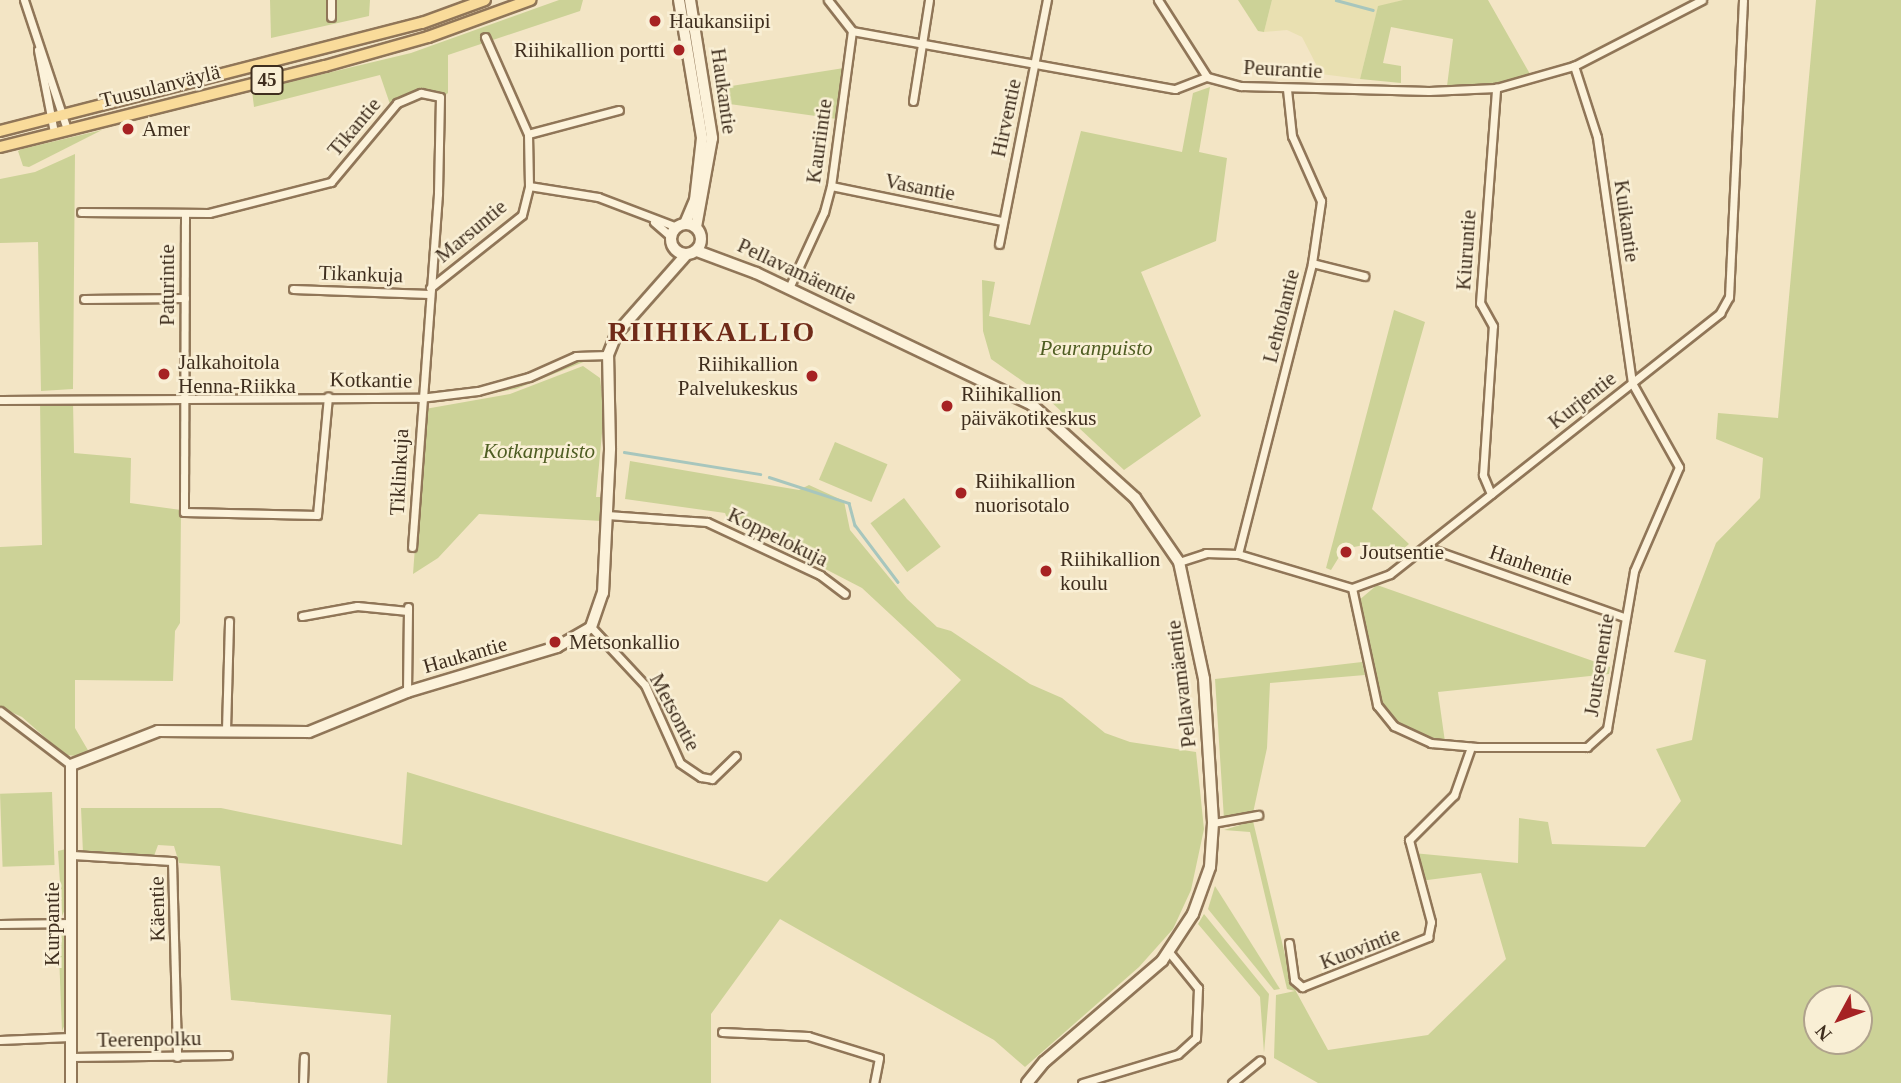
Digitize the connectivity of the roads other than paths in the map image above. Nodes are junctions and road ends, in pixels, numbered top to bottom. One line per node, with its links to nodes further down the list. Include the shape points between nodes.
1 (24, 0): 17 (street)
2 (331, 0): 13 (street)
3 (485, 0): 25 (main road, Tuusulanväylä / 45, via 422,23)
4 (530, 0): 27 (main road, Tuusulanväylä / 45, via 428,37 324,66)
5 (680, 0): 38 (street, Haukantie, via 702,152 695,200)
6 (690, 0): 39 (street, Haukantie, via 712,138)
7 (828, 0): 14 (street)
8 (929, 0): 16 (street)
9 (1047, 0): 18 (street, Hirventie)
10 (1158, 0): 20 (street)
11 (1702, 0): 19 (street, Peurantie)
12 (1743, 0): 54 (street, Kurjentie, via 1729,297 1720,313)
13 (331, 17)
14 (852, 31): 16 (street); 33 (street, Kauriintie)
15 (485, 37): 30 (street, Marsuntie)
16 (923, 43): 18 (street); 23 (street)
17 (38, 50): 25 (street); 26 (street)
18 (1035, 63): 20 (street, via 1175,89); 36 (street, Hirventie)
19 (1574, 66): 21 (street, Peurantie); 54 (street, Kuikantie, via 1597,137)
20 (1207, 77): 22 (street, Peurantie, via 1241,86)
21 (1496, 88): 22 (street, Peurantie); 59 (street, Kiuruntie, via 1480,303 1493,326 1483,475)
22 (1287, 89): 45 (street, Lehtolantie, via 1292,136 1321,201)
23 (913, 101)
24 (620, 110): 30 (street)
25 (63, 112): 26 (main road, Tuusulanväylä / 45); 27 (street)
26 (50, 116): 28 (main road, Tuusulanväylä / 45); 29 (street)
27 (67, 129): 29 (main road, Tuusulanväylä / 45)
28 (0, 131)
29 (54, 132): 31 (main road, Tuusulanväylä / 45)
30 (528, 134): 32 (street, Marsuntie)
31 (0, 147)
32 (529, 186): 37 (street, via 598,197); 50 (street, Marsuntie, via 522,215)
33 (831, 187): 36 (street, Vasantie); 48 (street, Kauriintie)
34 (81, 212): 35 (street, Tikantie)
35 (185, 215): 50 (street, Tikantie, via 234,208 331,182 397,103 432,92 443,103); 51 (street, Paturintie)
36 (1002, 221): 41 (street, Hirventie)
37 (654, 222): 38 (street); 40 (street)
38 (681, 225): 39 (street); 40 (street)
39 (696, 227): 42 (street)
40 (671, 237): 43 (street)
41 (999, 244)
42 (699, 246): 44 (street); 48 (street, Pellavamäentie)
43 (674, 249): 44 (street); 46 (street)
44 (686, 255): 46 (street)
45 (1312, 263): 47 (street); 63 (street, Lehtolantie)
46 (666, 274): 53 (street, via 617,333)
47 (1364, 276)
48 (789, 288): 64 (street, Pellavamäentie, via 1042,412 1135,498)
49 (293, 289): 50 (street, Tikankuja)
50 (430, 291): 57 (street, Tikantie)
51 (185, 298): 52 (street); 55 (street, Paturintie)
52 (84, 299)
53 (608, 355): 57 (street, Kotkantie, via 576,356 529,377 478,391); 60 (street)
54 (1632, 383): 59 (street, Kurjentie); 68 (street, Joutsenentie, via 1679,467 1634,571)
55 (183, 396): 56 (street, Kotkantie); 56 (street, Paturintie, via 184,512 311,518 319,506); 58 (street, Kotkantie)
56 (328, 397): 57 (street, Kotkantie)
57 (420, 398): 61 (street, Tiklinkuja)
58 (0, 400)
59 (1491, 494): 62 (street, Kurjentie)
60 (607, 516): 66 (street, Koppelokuja, via 707,523 820,575); 70 (street, via 602,604)
61 (412, 547)
62 (1426, 547): 65 (street, Kurjentie, via 1390,574); 68 (street, Hanhentie)
63 (1238, 554): 64 (street, via 1206,552); 65 (street)
64 (1179, 562): 78 (street, Pellavamäentie, via 1201,653)
65 (1352, 588): 74 (street, Joutsenentie, via 1377,705 1394,726 1431,743)
66 (845, 594)
67 (302, 616): 71 (street, via 357,606 408,609)
68 (1624, 617): 74 (street, Joutsenentie, via 1607,729 1587,747)
69 (229, 621): 73 (street)
70 (591, 627): 71 (street, Haukantie, via 556,647); 75 (street, Metsontie, via 645,685 680,762 712,779)
71 (407, 692): 73 (street, Haukantie, via 309,732)
72 (0, 711): 76 (street)
73 (226, 730): 76 (street, Haukantie, via 158,731)
74 (1471, 747): 82 (street, Kuovintie, via 1454,795 1409,840 1431,922 1428,937 1302,987 1294,980)
75 (736, 756)
76 (71, 765): 79 (street, Kurpantie)
77 (1258, 815): 78 (street)
78 (1213, 823): 83 (street, Pellavamäentie, via 1203,889)
79 (72, 855): 80 (street, Kurpantie); 89 (street, Käentie, via 172,861)
80 (72, 923): 81 (street); 85 (street, Kurpantie)
81 (0, 924)
82 (1289, 943)
83 (1169, 952): 95 (street, Pellavamäentie, via 1044,1062); 96 (street, via 1198,988 1196,1038 1178,1054)
84 (722, 1032): 94 (street, via 808,1036 879,1058)
85 (70, 1037): 86 (street); 88 (street, Kurpantie)
86 (0, 1040)
87 (228, 1055): 89 (street, Teerenpolku)
88 (71, 1057): 89 (street, Teerenpolku); 92 (street, Kurpantie)
89 (177, 1057)
90 (304, 1057): 93 (street)
91 (1260, 1060): 97 (street)
92 (71, 1083)
93 (303, 1083)
94 (874, 1083)
95 (1027, 1083)
96 (1082, 1083)
97 (1232, 1083)

